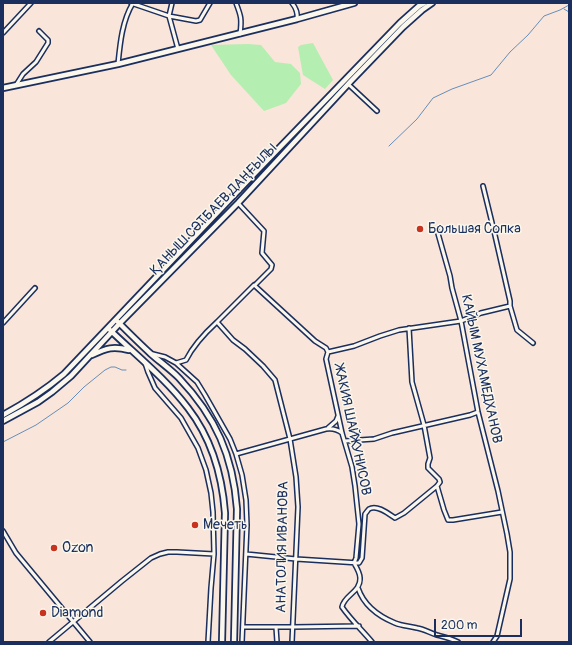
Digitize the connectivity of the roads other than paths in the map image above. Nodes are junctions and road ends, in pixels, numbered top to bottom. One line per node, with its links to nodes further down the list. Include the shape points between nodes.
1 (31, 3): 13 (street)
2 (132, 3): 10 (street); 16 (street, via 121,37)
3 (172, 3): 10 (street)
4 (210, 3): 10 (street, via 200,20)
5 (236, 3): 14 (street, via 241,16)
6 (292, 3): 11 (street, via 298,14)
7 (354, 3): 11 (main road)
8 (424, 3): 27 (main road, ҚАНЫШ СӘТБАЕВ ДАҢҒЫЛЫ, via 400,23)
9 (432, 3): 17 (main road, ҚАНЫШ СӘТБАЕВ ДАҢҒЫЛЫ, via 403,27)
10 (169, 16): 15 (street)
11 (297, 19): 14 (main road)
12 (39, 31): 18 (street, via 48,43)
13 (3, 33)
14 (240, 34): 15 (main road)
15 (178, 50): 16 (main road)
16 (118, 64): 18 (main road)
17 (348, 84): 20 (street); 22 (main road, ҚАНЫШ СӘТБАЕВ ДАҢҒЫЛЫ)
18 (16, 85): 19 (main road)
19 (3, 88)
20 (377, 111)
21 (482, 186): 26 (street)
22 (238, 203): 24 (street, via 264,231 262,253 272,265); 31 (main road, ҚАНЫШ СӘТБАЕВ ДАҢҒЫЛЫ)
23 (436, 230): 28 (street, КАЙЫМ МУХАМЕДХАНОВ)
24 (254, 285): 29 (street); 37 (street, ЖАКИЯ ШАЙЖУНИСОВ)
25 (35, 288): 30 (street)
26 (510, 306): 28 (street); 35 (street, via 517,330)
27 (115, 320): 31 (main road); 32 (main road, ҚАНЫШ СӘТБАЕВ ДАҢҒЫЛЫ)
28 (461, 321): 33 (street); 42 (street, КАЙЫМ МУХАМЕДХАНОВ)
29 (217, 322): 41 (street, via 186,360); 49 (street, АНАТОЛИЯ ИВАНОВА, via 275,380)
30 (3, 323)
31 (119, 324): 34 (main road, ҚАНЫШ СӘТБАЕВ ДАҢҒЫЛЫ); 38 (main road)
32 (108, 328): 34 (main road); 43 (main road, ҚАНЫШ СӘТБАЕВ ДАҢҒЫЛЫ, via 64,374 30,400)
33 (409, 328): 37 (street); 46 (street, via 412,382)
34 (112, 332): 36 (main road); 39 (main road, ҚАНЫШ СӘТБАЕВ ДАҢҒЫЛЫ)
35 (532, 343)
36 (131, 350): 39 (main road, via 112,348); 40 (main road)
37 (328, 352): 44 (street, ЖАКИЯ ШАЙЖУНИСОВ, via 326,359)
38 (151, 354): 41 (street); 69 (main road, via 179,378 199,402 217,430 228,459 236,490 237,509)
39 (91, 355): 45 (main road, ҚАНЫШ СӘТБАЕВ ДАҢҒЫЛЫ, via 52,392)
40 (145, 363): 55 (street, via 155,388 181,418 203,460 211,493); 68 (main road, via 177,394 195,418 209,442 220,475 225,513)
41 (176, 363): 51 (street, via 197,382)
42 (478, 412): 46 (street); 53 (street, КАЙЫМ МУХАМЕДХАНОВ)
43 (3, 415)
44 (339, 416): 47 (street); 48 (street, ЖАКИЯ ШАЙЖУНИСОВ)
45 (3, 421)
46 (424, 425): 50 (street, via 374,439); 52 (street, via 430,458 428,468 439,479)
47 (326, 429): 48 (street, via 337,429); 49 (street)
48 (342, 433): 50 (street, ЖАКИЯ ШАЙЖУНИСОВ)
49 (290, 439): 51 (street); 57 (street, АНАТОЛИЯ ИВАНОВА, via 298,507)
50 (345, 441): 58 (street, ЖАКИЯ ШАЙЖУНИСОВ, via 353,474 359,524)
51 (236, 454): 56 (street, via 246,500)
52 (437, 486): 53 (street, via 448,520); 58 (street, via 395,518 379,509 370,508 365,514 362,558 359,563)
53 (502, 512): 75 (street, КАЙЫМ МУХАМЕДХАНОВ, via 510,552 510,579 497,636)
54 (3, 531): 60 (street, via 16,553)
55 (214, 554): 60 (street, via 168,552 151,558); 67 (street)
56 (246, 554): 57 (street); 62 (street)
57 (296, 559): 58 (street); 64 (street, АНАТОЛИЯ ИВАНОВА)
58 (354, 563): 59 (street, ЖАКИЯ ШАЙЖУНИСОВ, via 361,579)
59 (358, 588): 61 (street, via 345,600 342,607 350,619); 74 (street, via 366,604 380,615 396,623)
60 (73, 622): 65 (street); 66 (street)
61 (359, 626): 64 (street); 73 (street)
62 (243, 627): 63 (street); 70 (street)
63 (276, 627): 64 (street); 71 (street)
64 (293, 627): 72 (street, АНАТОЛИЯ ИВАНОВА)
65 (49, 642)
66 (90, 642)
67 (208, 642)
68 (222, 642)
69 (234, 642)
70 (242, 642)
71 (276, 642)
72 (292, 642)
73 (372, 642)
74 (458, 642)
75 (493, 642)

